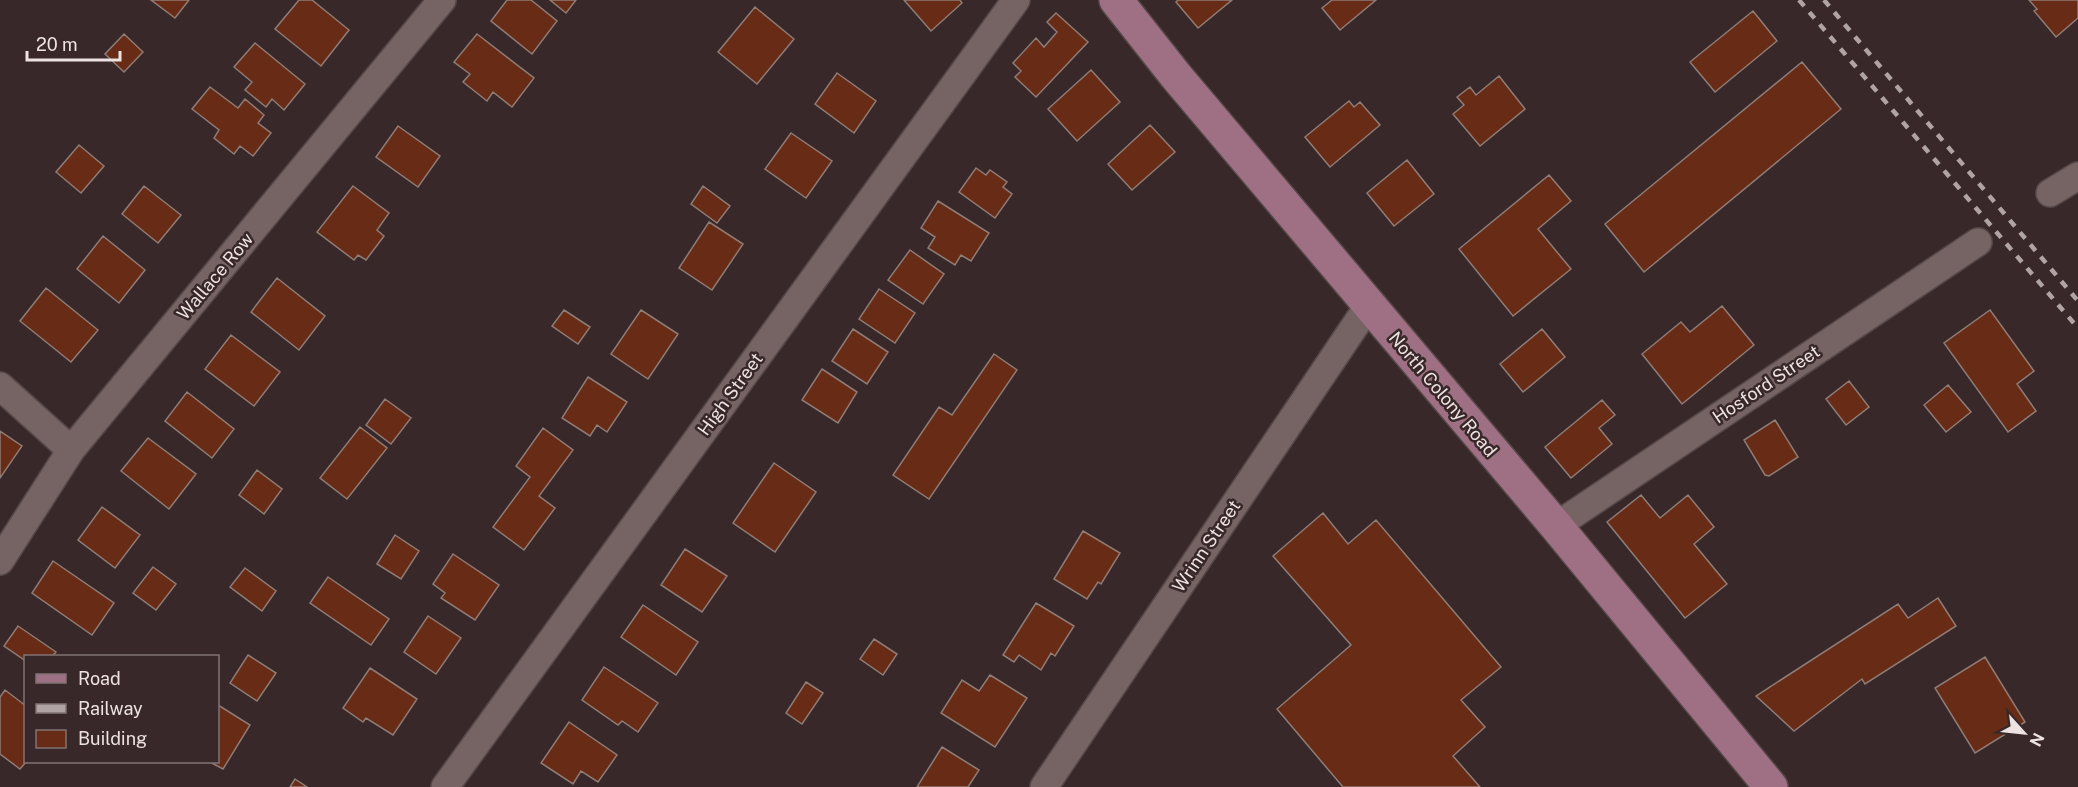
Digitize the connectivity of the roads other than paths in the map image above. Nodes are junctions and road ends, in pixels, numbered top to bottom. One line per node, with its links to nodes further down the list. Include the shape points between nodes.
1 (442, 0): 9 (street, Wallace Row)
2 (1016, 0): 12 (street, High Street)
3 (1116, 0): 7 (main road, North Colony Road)
4 (2078, 176): 5 (street)
5 (2050, 193)
6 (1977, 242): 10 (street, Hosford Street)
7 (1369, 305): 10 (main road, North Colony Road); 13 (street, Wrinn Street)
8 (0, 386): 9 (street)
9 (71, 450): 11 (street, Wallace Row)
10 (1556, 526): 14 (main road, North Colony Road)
11 (0, 561)
12 (445, 787)
13 (1044, 787)
14 (1771, 787)

